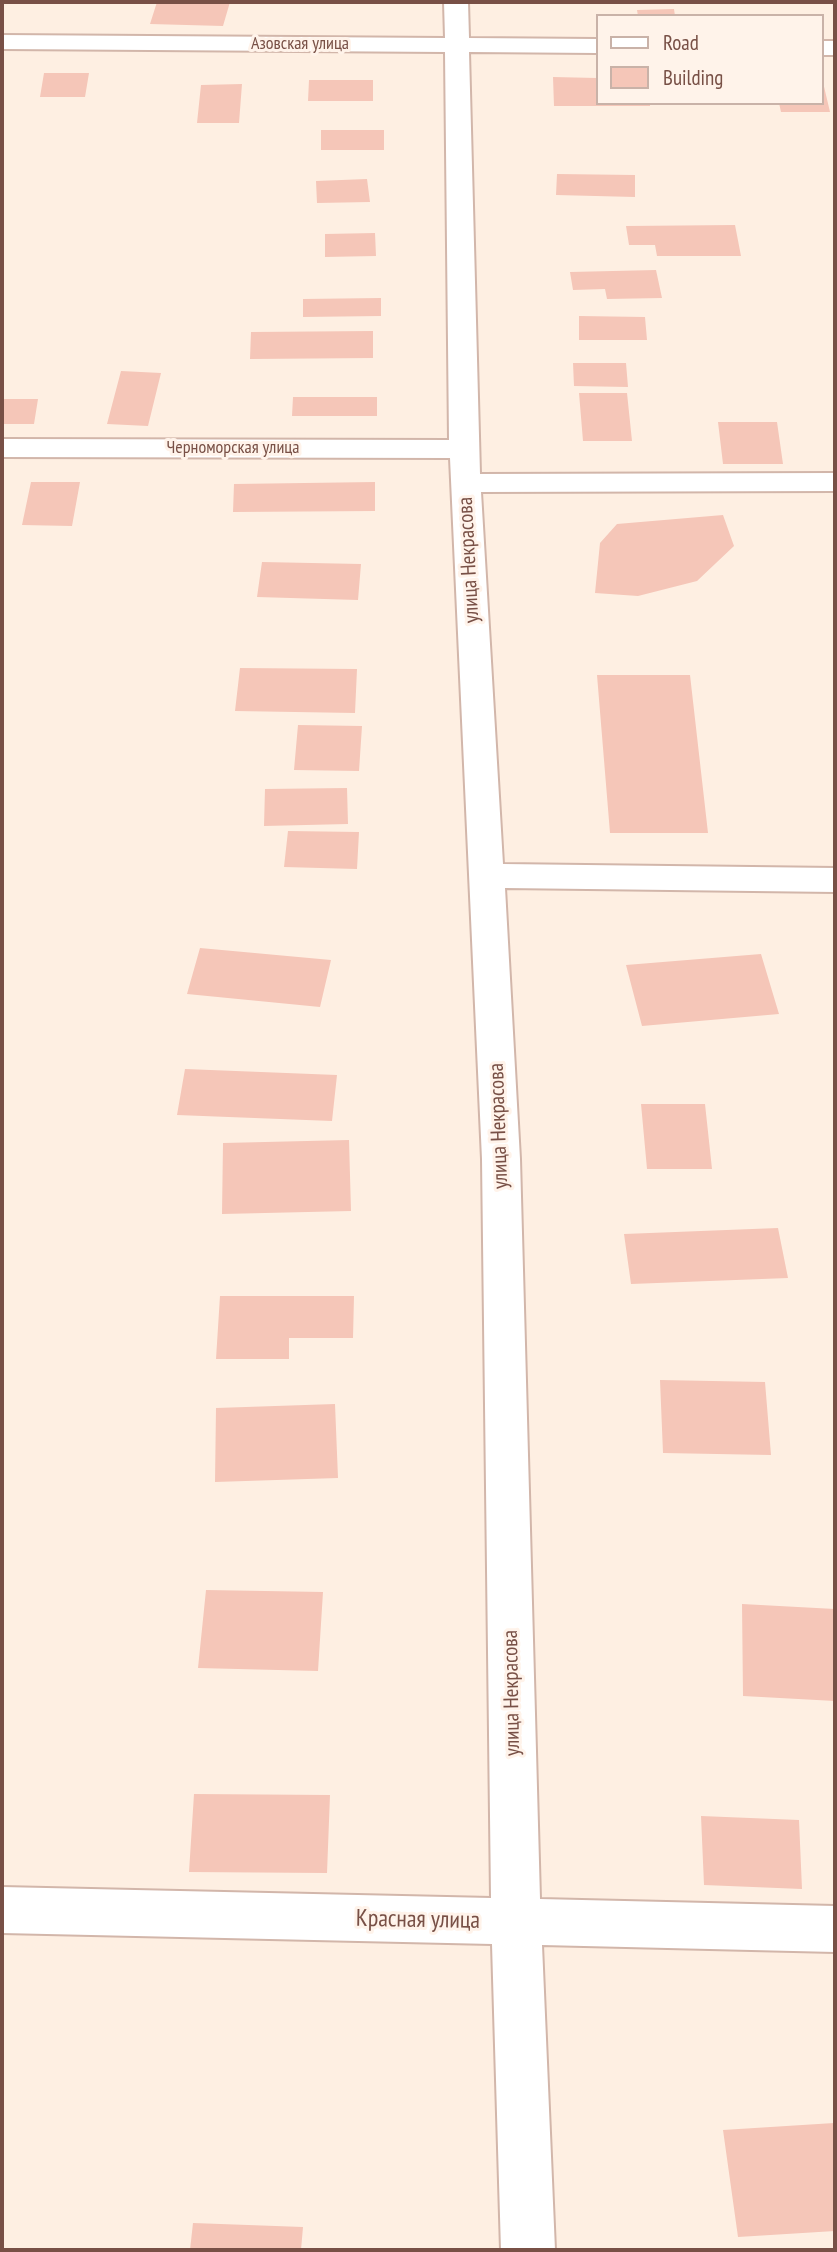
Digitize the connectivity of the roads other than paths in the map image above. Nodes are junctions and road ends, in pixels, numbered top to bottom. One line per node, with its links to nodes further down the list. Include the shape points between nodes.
1 (456, 2): 3 (street, улица Некрасова)
2 (2, 42): 3 (street, Азовская улица)
3 (457, 44): 4 (street, Азовская улица); 6 (street, улица Некрасова)
4 (596, 46)
5 (2, 448): 6 (street, Черноморская улица)
6 (464, 466): 7 (street, Черноморская улица); 8 (street, улица Некрасова)
7 (835, 482)
8 (486, 876): 9 (street); 11 (street, улица Некрасова, via 501,1159)
9 (835, 880)
10 (2, 1910): 11 (street, Красная улица)
11 (516, 1922): 12 (street, Красная улица); 13 (street, улица Некрасова)
12 (835, 1929)
13 (528, 2250)

